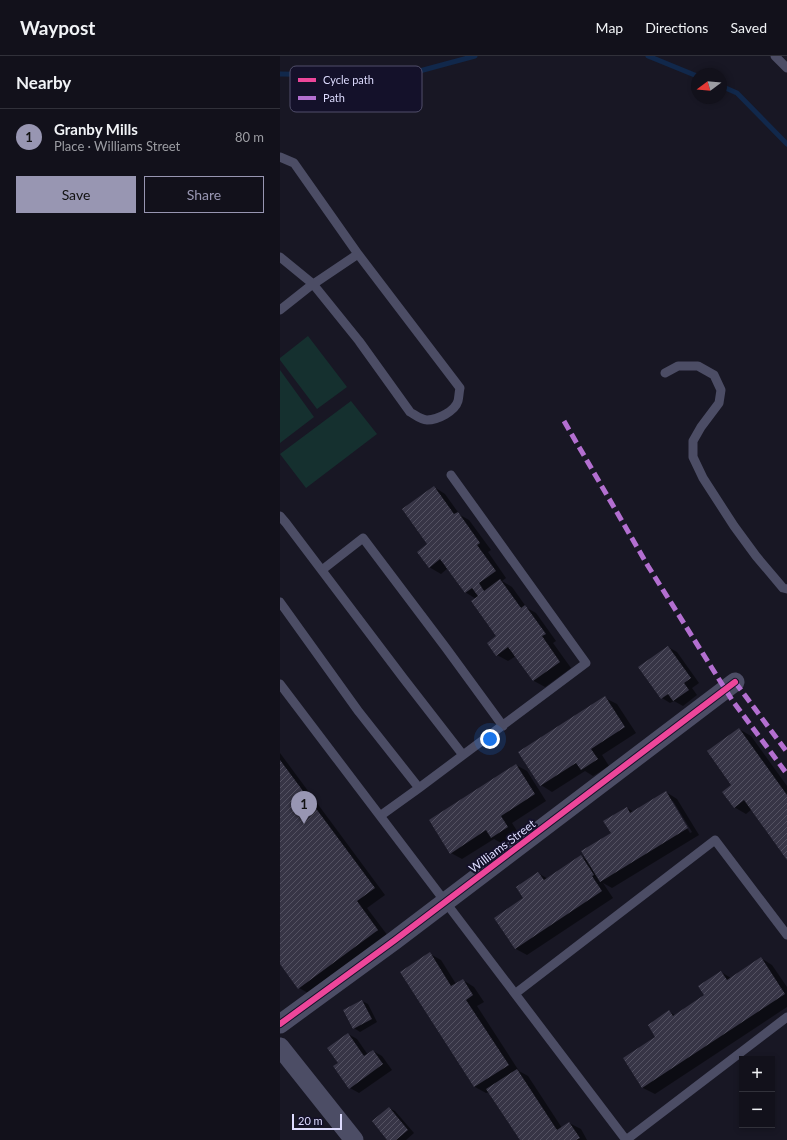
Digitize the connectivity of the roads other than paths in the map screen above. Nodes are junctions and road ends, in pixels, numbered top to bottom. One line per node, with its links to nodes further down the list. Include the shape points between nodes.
1 (775, 56): 2 (lane)
2 (787, 68)
3 (280, 156): 4 (lane, via 294,163)
4 (358, 254): 6 (lane); 6 (lane, via 460,388 458,402 440,417 421,419 410,412)
5 (280, 256): 6 (lane)
6 (313, 284): 7 (lane)
7 (280, 310)
8 (665, 373): 12 (lane, via 678,366 698,366 714,375 721,390 719,402 693,440 693,457 703,478 743,538 783,588)
9 (451, 475): 16 (lane, via 586,663)
10 (280, 516): 11 (lane)
11 (322, 570): 16 (lane, via 363,538); 17 (lane)
12 (787, 589)
13 (280, 602): 18 (lane, via 358,712)
14 (735, 682): 20 (street, Williams Street)
15 (280, 684): 19 (lane)
16 (503, 726): 17 (lane)
17 (463, 755): 18 (lane)
18 (419, 788): 19 (lane)
19 (380, 816): 20 (lane)
20 (445, 902): 22 (lane); 24 (street, Williams Street)
21 (787, 935): 22 (lane, via 715,840)
22 (516, 993): 27 (lane)
23 (787, 1017): 27 (lane)
24 (280, 1024)
25 (280, 1047): 26 (street)
26 (354, 1140)
27 (626, 1140)

